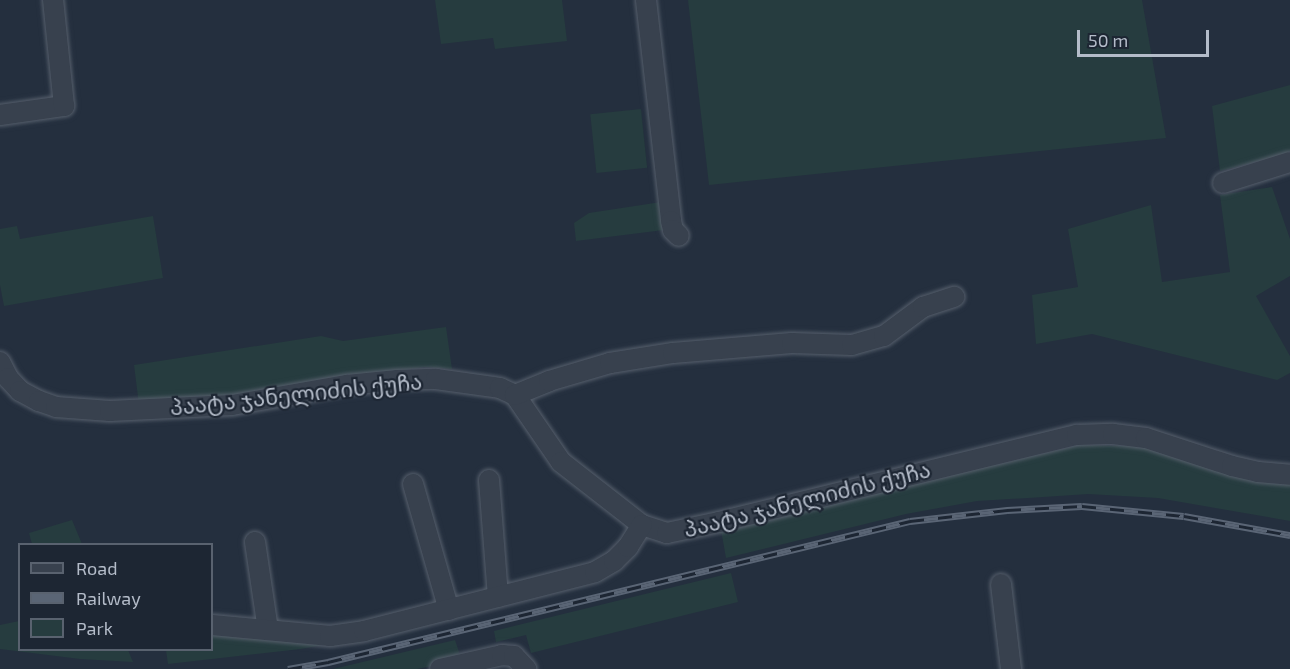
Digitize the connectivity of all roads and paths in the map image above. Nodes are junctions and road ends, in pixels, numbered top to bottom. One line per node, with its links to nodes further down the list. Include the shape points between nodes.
1 (53, 0): 3 (street, via 64,106)
2 (646, 0): 6 (street, via 671,221)
3 (0, 115)
4 (1290, 162): 5 (street)
5 (1223, 183)
6 (679, 236)
7 (954, 297): 9 (street, via 923,307 884,336 852,345 792,343 673,353 610,363)
8 (0, 362): 9 (street, პაატა ჯანელიძის ქუჩა, via 20,391 39,401 56,407 110,411 232,405 324,388 398,380 472,383)
9 (515, 395): 13 (street, პაატა ჯანელიძის ქუჩა, via 561,462)
10 (1290, 475): 13 (street, პაატა ჯანელიძის ქუჩა, via 1232,466 1146,438 1077,435 685,530 667,533)
11 (489, 480): 16 (street)
12 (413, 484): 17 (street)
13 (642, 525): 16 (street, via 628,548 595,572)
14 (255, 542): 19 (street)
15 (1001, 584): 22 (street)
16 (498, 597): 17 (street)
17 (449, 610): 19 (street, via 338,635)
18 (213, 625): 19 (street)
19 (268, 630)
20 (441, 669): 21 (street, via 502,655 514,656)
21 (526, 669)
22 (1011, 669)

